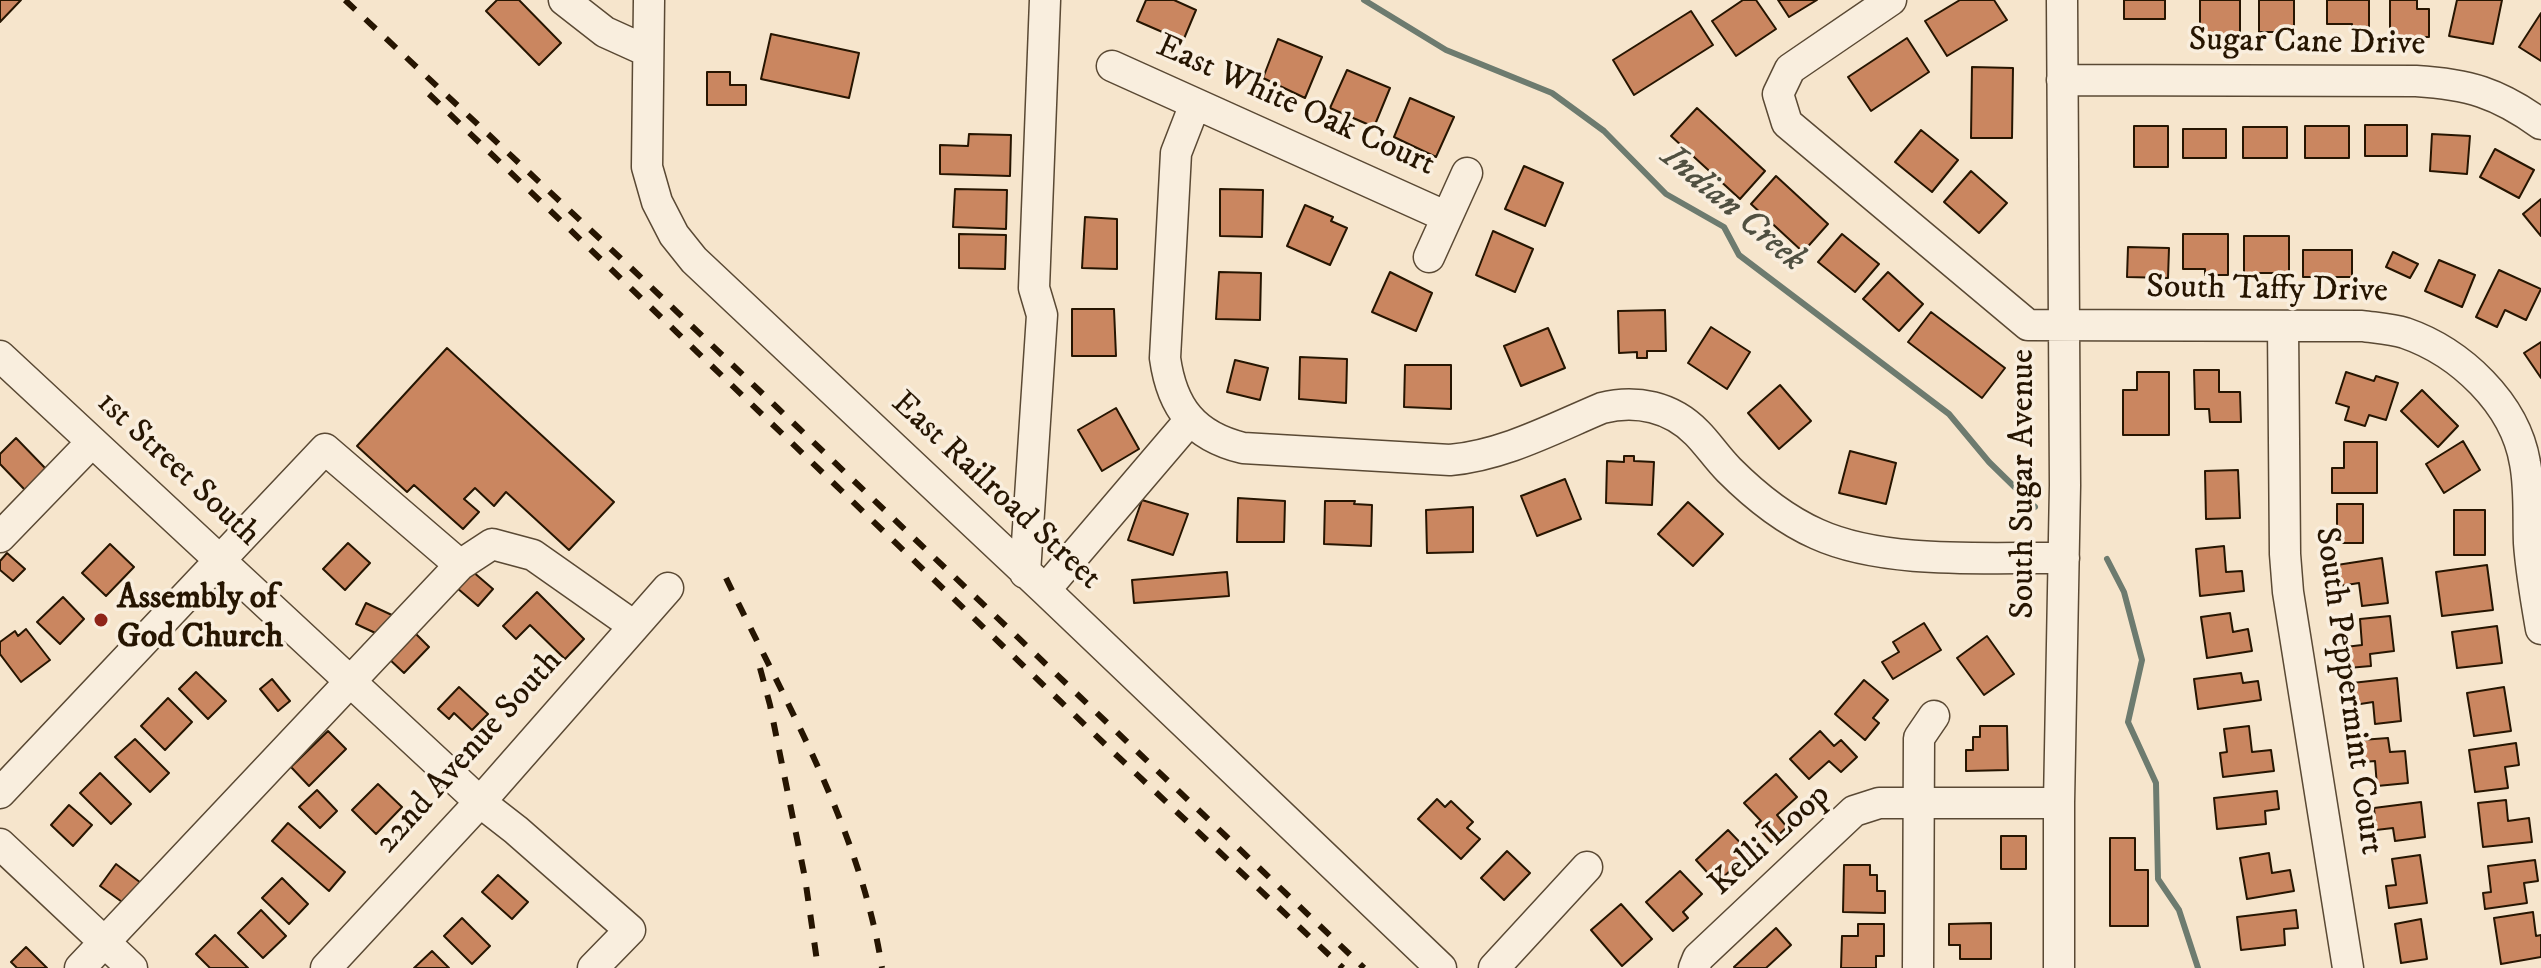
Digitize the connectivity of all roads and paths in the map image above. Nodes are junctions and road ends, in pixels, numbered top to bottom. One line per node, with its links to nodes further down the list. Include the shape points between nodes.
1 (564, 0): 6 (street, via 605,32)
2 (649, 0): 6 (street, East Railroad Street)
3 (1045, 0): 24 (street, via 1034,288 1042,315)
4 (1891, 0): 14 (street, South Taffy Drive, via 1790,69 1778,94 1787,123 2028,325)
5 (2062, 0): 8 (street, South Sugar Avenue)
6 (647, 51): 24 (street, East Railroad Street, via 647,167 674,235 694,260)
7 (1112, 66): 9 (street, East White Oak Court)
8 (2062, 80): 10 (street, Sugar Cane Drive, via 2453,83 2488,93); 14 (street, South Sugar Avenue)
9 (1195, 104): 12 (street, East White Oak Court); 17 (street, via 1176,153 1165,358 1168,382)
10 (2541, 124)
11 (1467, 173): 12 (street)
12 (1447, 217): 13 (street)
13 (1429, 257)
14 (2064, 326): 15 (street, South Taffy Drive); 21 (street, South Sugar Avenue)
15 (2283, 327): 19 (street, South Taffy Drive, via 2362,326 2402,332 2438,347 2472,371 2497,400 2518,440); 46 (street, South Peppermint Court, via 2288,592)
16 (0, 356): 18 (street, 1st Street South)
17 (1190, 420): 21 (street, via 1206,434 1243,448 1450,460 1504,450 1602,408 1636,404 1685,421 1759,499 1819,535 1907,556); 24 (street)
18 (91, 443): 20 (street); 22 (street, 1st Street South)
19 (2534, 492): 27 (street, South Taffy Drive, via 2529,546)
20 (0, 537)
21 (2064, 558): 33 (street, South Sugar Avenue)
22 (220, 560): 23 (street, via 325,449); 28 (street, 1st Street South); 30 (street)
23 (460, 565): 26 (street, via 492,544 533,555); 28 (street)
24 (1035, 581): 41 (street, East Railroad Street)
25 (668, 588): 26 (street, 22nd Avenue South)
26 (634, 626): 31 (street, 22nd Avenue South)
27 (2541, 629)
28 (349, 681): 31 (street, 1st Street South); 36 (street)
29 (1934, 716): 32 (street, via 1919,738)
30 (0, 793)
31 (480, 802): 39 (street, 22nd Avenue South); 40 (street, 1st Street South, via 630,930)
32 (1918, 803): 33 (street, Kelli Loop); 43 (street, Kelli Loop, via 1879,803 1854,811 1698,958); 44 (street)
33 (2059, 803): 45 (street, South Sugar Avenue)
34 (0, 844): 36 (street)
35 (1587, 867): 42 (street)
36 (104, 942): 37 (street); 38 (street)
37 (80, 968)
38 (132, 968)
39 (326, 968)
40 (593, 968)
41 (1441, 968)
42 (1494, 968)
43 (1694, 968)
44 (1918, 968)
45 (2059, 968)
46 (2348, 968)

